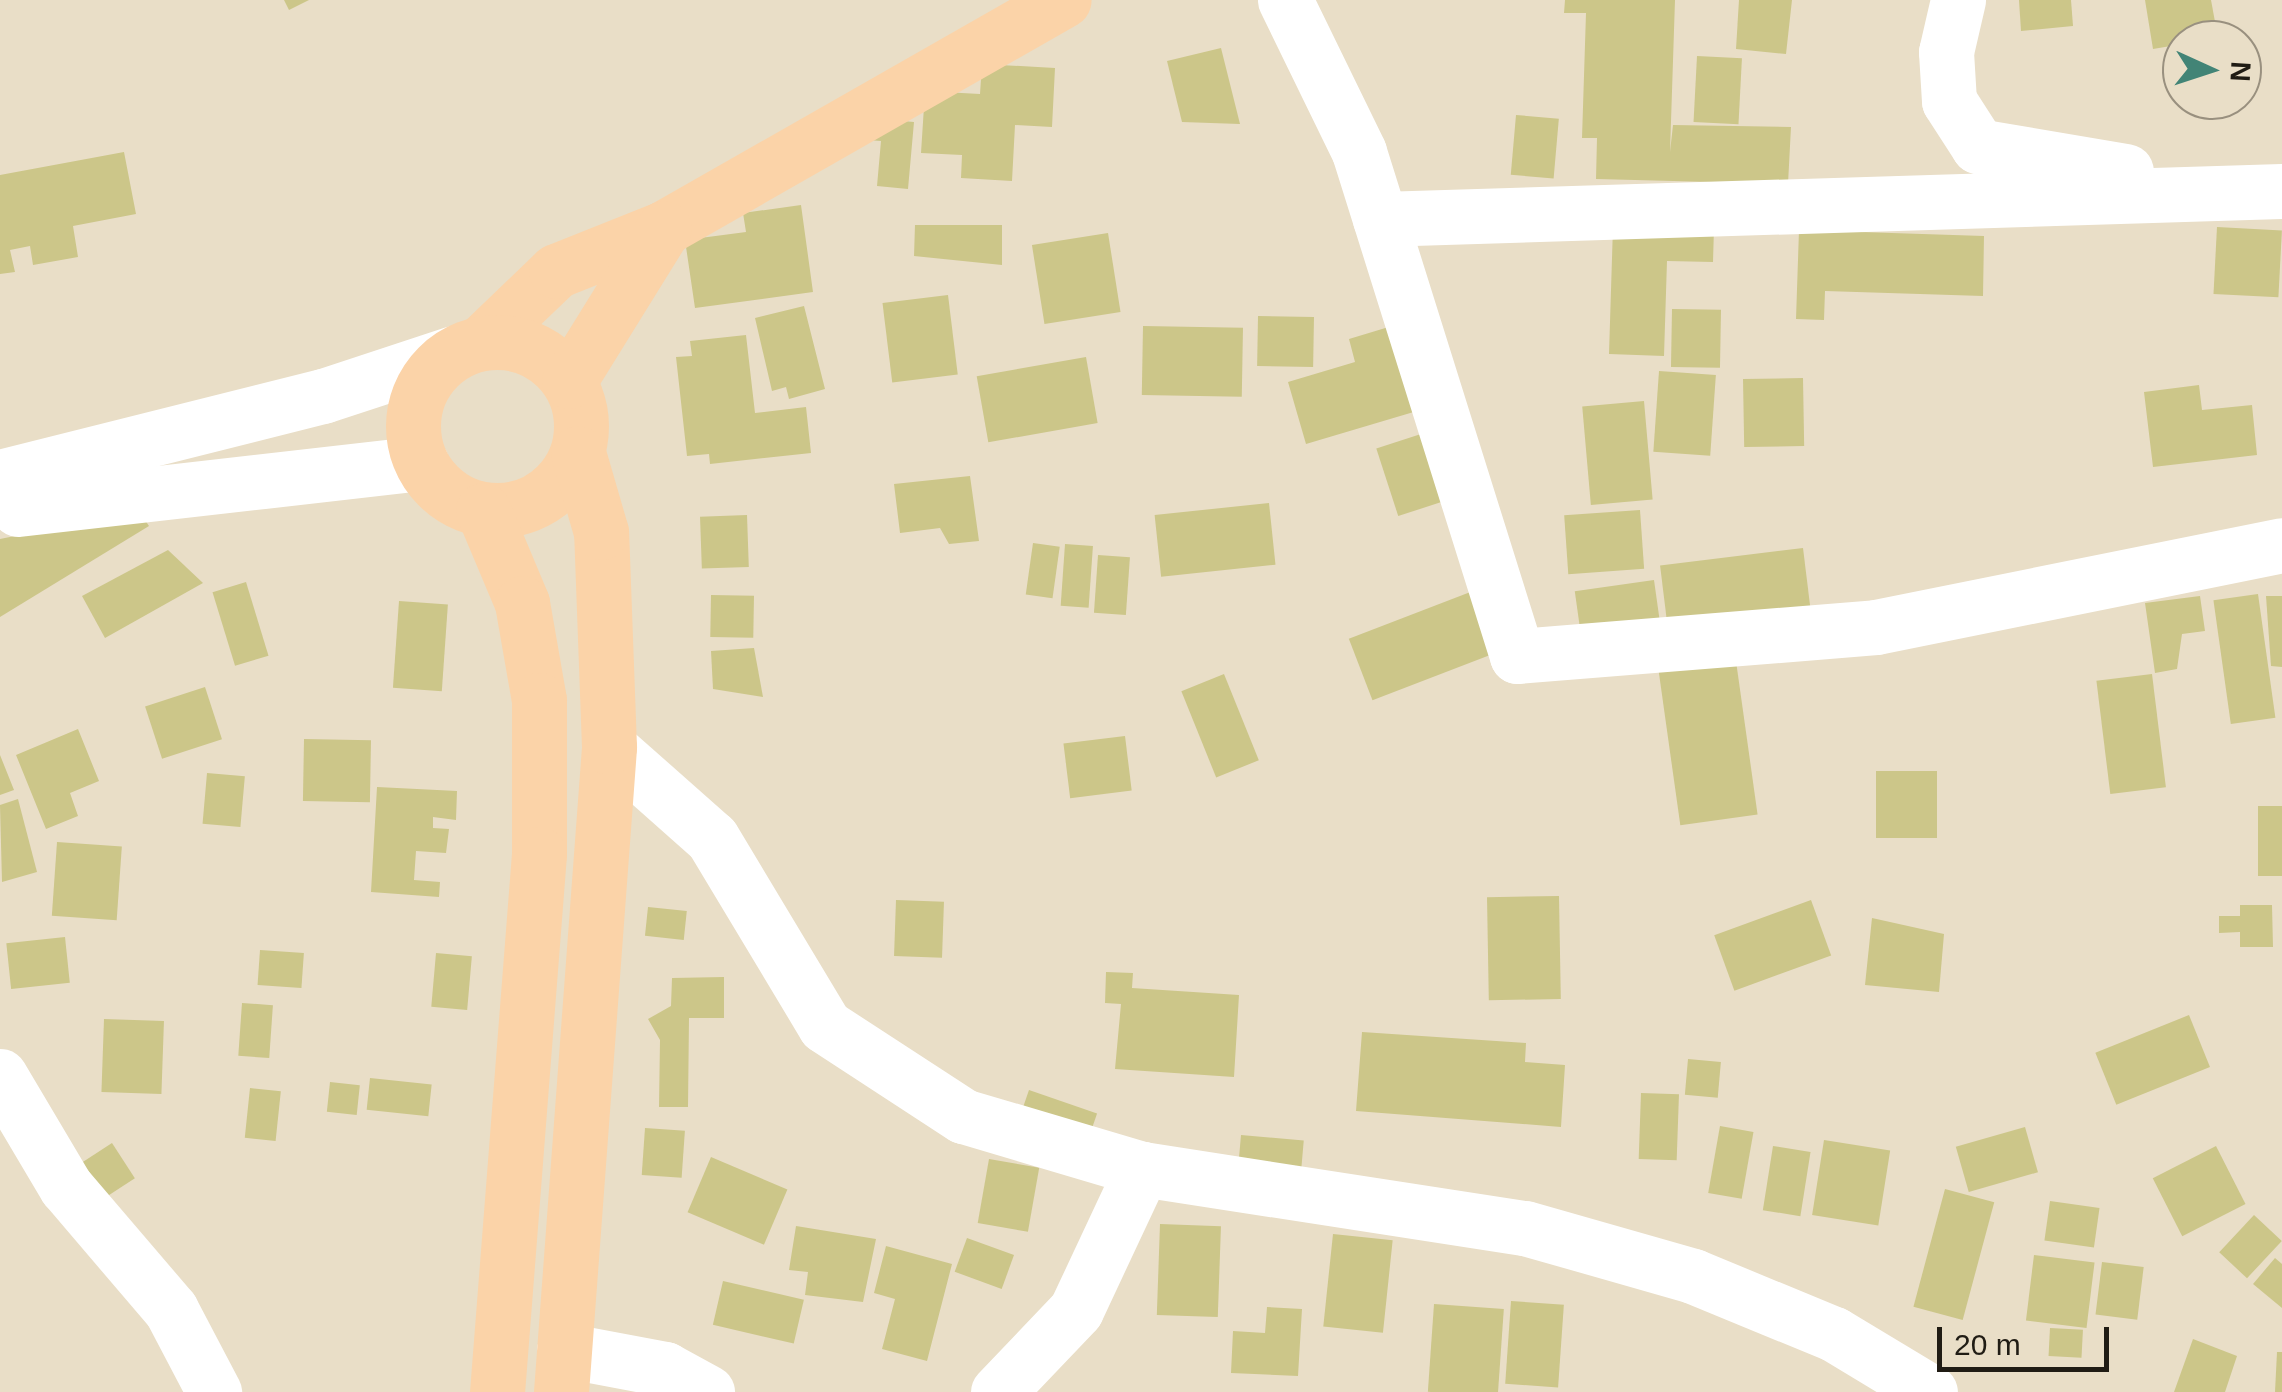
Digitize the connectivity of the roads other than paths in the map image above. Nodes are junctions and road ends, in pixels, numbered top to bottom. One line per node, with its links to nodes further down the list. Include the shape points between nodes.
1 (1063, 0): 6 (main road)
2 (1285, 0): 5 (street, via 1359,152)
3 (1958, 0): 4 (street, via 1946,52 1949,101 1978,146)
4 (2263, 191): 5 (street)
5 (1380, 219): 14 (street, via 1517,656 1876,627)
6 (664, 228): 7 (main road, via 556,271); 8 (main road)
7 (468, 347): 8 (main road, via 531,348); 10 (main road, via 416,402); 11 (street)
8 (569, 381): 9 (main road, via 582,428)
9 (578, 452): 12 (main road, via 530,505); 15 (main road, via 601,532)
10 (421, 463): 12 (main road, via 459,503); 13 (street)
11 (0, 477)
12 (483, 510): 20 (main road, via 522,603 539,700 539,854)
13 (0, 512)
14 (2282, 544)
15 (609, 747): 17 (street, via 712,838 825,1026 963,1116); 18 (main road)
16 (0, 1076): 19 (street, via 66,1186 171,1310)
17 (1142, 1168): 22 (street, via 1076,1310); 23 (street, via 1525,1228 1674,1270 1834,1334)
18 (562, 1371): 21 (street, via 665,1369)
19 (214, 1392)
20 (498, 1392)
21 (707, 1392)
22 (998, 1392)
23 (1930, 1392)

